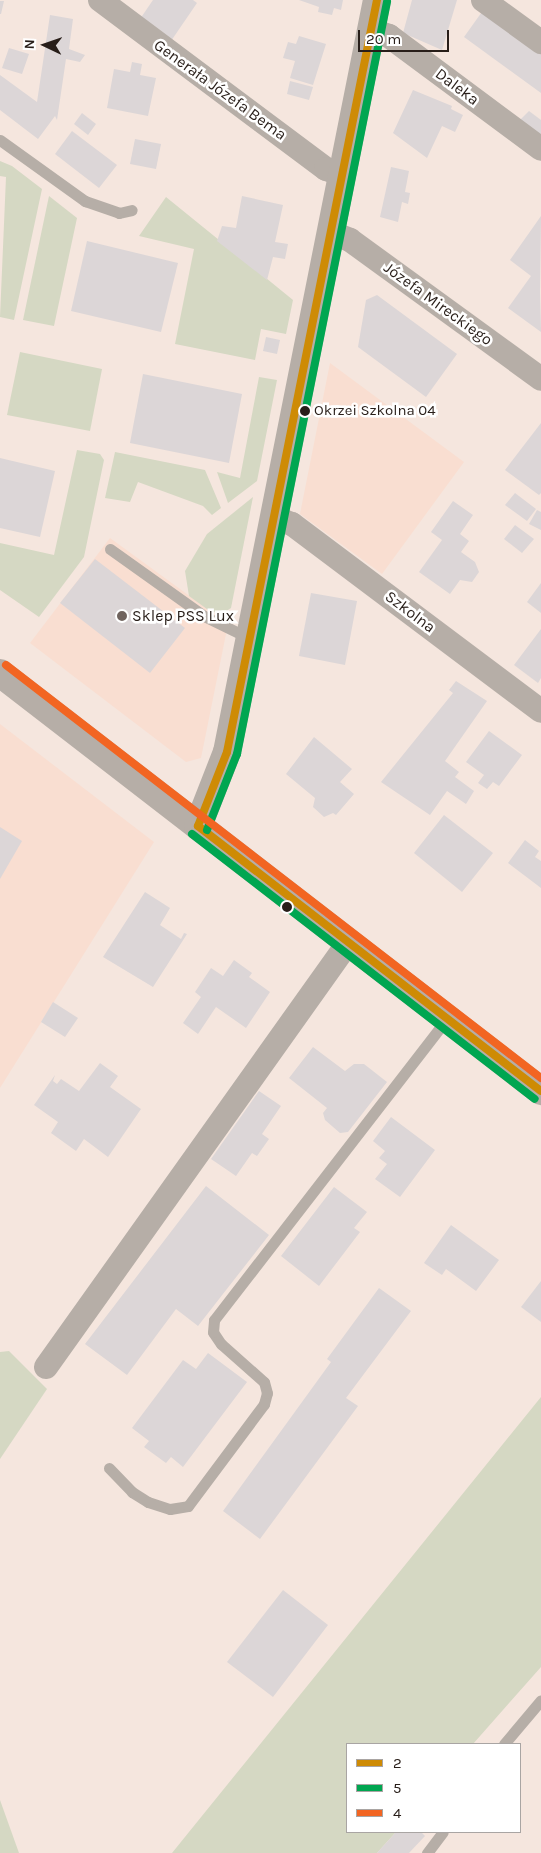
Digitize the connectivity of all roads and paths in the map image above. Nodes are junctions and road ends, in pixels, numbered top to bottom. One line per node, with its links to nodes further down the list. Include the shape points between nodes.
1 (100, 0): 8 (street, Generała Józefa Bema, via 326,169)
2 (377, 0): 4 (street)
3 (483, 0): 5 (street)
4 (371, 30): 7 (street, Daleka, via 389,36); 8 (street)
5 (541, 42)
6 (0, 140): 9 (lane, via 85,201 119,213)
7 (541, 150)
8 (343, 175): 10 (street)
9 (132, 210)
10 (332, 233): 11 (street, Józefa Mireckiego, via 350,240); 12 (street)
11 (541, 379)
12 (276, 518): 14 (street); 16 (street, Szkolna, via 292,524)
13 (110, 549): 14 (lane, via 204,616)
14 (252, 639): 17 (street, via 227,752)
15 (0, 673): 17 (street)
16 (541, 712)
17 (198, 826): 18 (street)
18 (348, 943): 19 (street); 21 (street)
19 (447, 1019): 20 (street); 22 (lane, via 214,1320 213,1332 221,1344 264,1382 267,1393 264,1404 188,1506 170,1509 148,1502 132,1492)
20 (541, 1092)
21 (46, 1367)
22 (109, 1468)
23 (541, 1704): 24 (lane)
24 (505, 1743)
25 (442, 1833): 26 (lane)
26 (427, 1853)

